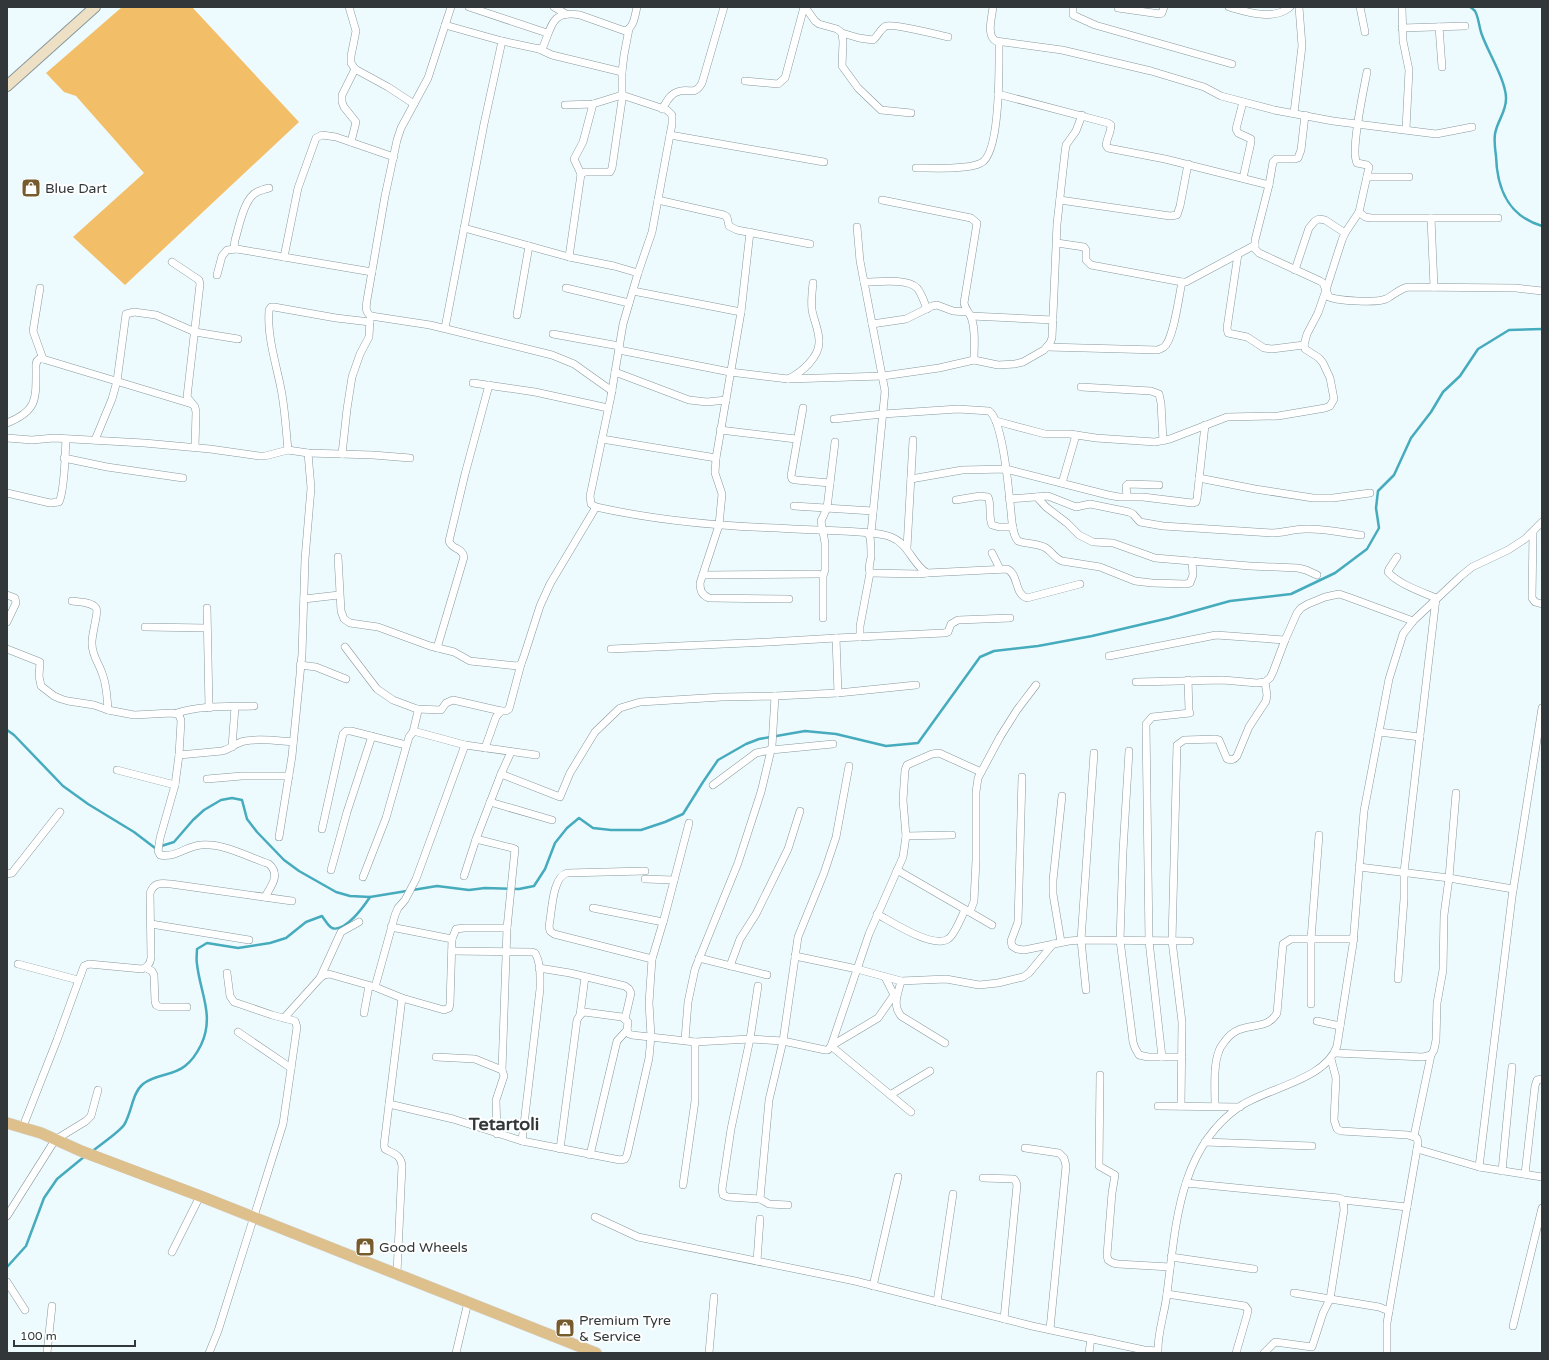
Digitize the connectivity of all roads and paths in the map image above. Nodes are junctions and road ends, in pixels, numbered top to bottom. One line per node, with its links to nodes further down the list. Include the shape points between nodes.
1 (95, 7): 37 (main road)
2 (349, 7): 33 (street, via 356,30 351,56 351,63)
3 (451, 7): 19 (street)
4 (469, 7): 25 (street)
5 (554, 7): 18 (street)
6 (638, 7): 23 (street)
7 (724, 7): 44 (street, via 699,88 695,91 676,92)
8 (805, 7): 26 (street, via 819,24 837,29); 36 (street, via 784,78 778,84)
9 (993, 7): 29 (street, via 991,34 993,39)
10 (1073, 7): 31 (street, via 1072,15 1095,25)
11 (1164, 7): 17 (street, via 1160,14)
12 (1228, 7): 13 (street, via 1273,14 1285,12)
13 (1290, 7)
14 (1299, 7): 46 (street, via 1302,46)
15 (1360, 7): 24 (street)
16 (1402, 7): 22 (street)
17 (1118, 8)
18 (566, 14): 23 (street, via 580,15 621,30); 25 (street, via 559,16)
19 (445, 25): 28 (street); 41 (street, via 428,78)
20 (1464, 26): 21 (street)
21 (1439, 27): 22 (street); 32 (street)
22 (1402, 28): 51 (street, via 1410,70)
23 (629, 30): 34 (street)
24 (1365, 32)
25 (547, 33): 30 (street, via 543,47)
26 (842, 34): 27 (street, via 873,40 887,25); 45 (street, via 842,66 858,88 881,110)
27 (948, 37)
28 (502, 41): 30 (street); 71 (street)
29 (1000, 42): 38 (street); 40 (street, via 1062,50 1151,71 1184,80 1204,87 1216,95)
30 (539, 49): 34 (street, via 552,55)
31 (1232, 64)
32 (1442, 66)
33 (355, 69): 41 (street); 53 (street, via 342,95 344,107 356,122)
34 (622, 72): 39 (street)
35 (1366, 72): 49 (street)
36 (745, 81)
37 (7, 86)
38 (998, 94): 47 (street); 57 (street, via 992,144 985,161 972,166)
39 (622, 95): 42 (street); 44 (street); 58 (street, via 610,172)
40 (1243, 102): 46 (street); 61 (street, via 1236,129 1238,133 1251,139)
41 (414, 104): 54 (street, via 401,128)
42 (593, 104): 43 (street); 58 (street, via 583,142 574,159)
43 (564, 105)
44 (662, 109): 52 (street, via 672,115)
45 (911, 113)
46 (1294, 113): 48 (street)
47 (1082, 115): 56 (street, via 1111,125 1106,141 1108,148); 66 (street, via 1076,132 1066,145)
48 (1305, 115): 49 (street); 62 (street, via 1298,158 1276,159 1273,162)
49 (1358, 124): 51 (street); 59 (street, via 1355,159 1357,163 1368,166)
50 (1472, 128): 51 (street, via 1436,134)
51 (1406, 129)
52 (670, 135): 55 (street); 64 (street)
53 (351, 142): 54 (street); 80 (street, via 326,135 316,138 298,188)
54 (394, 157): 84 (street)
55 (824, 162)
56 (1188, 164): 61 (street); 66 (street, via 1179,212 1174,216)
57 (916, 168)
58 (581, 174): 81 (street)
59 (1367, 177): 60 (street); 67 (street)
60 (1409, 177)
61 (1243, 178): 62 (street)
62 (1269, 185): 76 (street)
63 (269, 188): 78 (street, via 251,196 247,203 234,247)
64 (658, 200): 72 (street, via 724,214 729,226); 85 (street, via 652,232)
65 (882, 200): 99 (street, via 971,218 977,223 964,303)
66 (1060, 200): 74 (street)
67 (1360, 212): 68 (street, via 1371,218); 73 (street)
68 (1431, 218): 69 (street); 90 (street)
69 (1498, 218)
70 (858, 227): 87 (street)
71 (464, 228): 77 (street); 104 (street)
72 (750, 232): 75 (street); 98 (street)
73 (1345, 233): 83 (street, via 1325,220 1315,221 1309,228); 93 (street)
74 (1057, 243): 88 (street, via 1084,247 1086,260 1091,265); 102 (street)
75 (810, 244)
76 (1255, 245): 79 (street); 83 (street, via 1259,253)
77 (529, 246): 81 (street); 100 (street)
78 (237, 249): 80 (street); 86 (street, via 227,250 222,256)
79 (1238, 254): 88 (street); 108 (street, via 1228,333 1247,337 1264,348)
80 (284, 257): 84 (street)
81 (569, 257): 85 (street)
82 (172, 262): 105 (street, via 199,280)
83 (1295, 270): 93 (street, via 1323,283)
84 (372, 272): 101 (street, via 366,309)
85 (638, 273): 94 (street)
86 (217, 275)
87 (864, 282): 97 (street, via 898,281 912,284 921,293); 103 (street)
88 (1182, 282): 109 (street, via 1175,320 1167,344 1158,350)
89 (813, 283): 116 (street, via 812,306 819,345 810,362)
90 (1434, 287): 93 (street, via 1408,287 1400,289 1386,299 1373,301 1332,298); 95 (street, via 1516,288)
91 (40, 288): 111 (street, via 33,331)
92 (566, 288): 96 (street)
93 (1326, 290): 108 (street)
94 (633, 291): 96 (street); 98 (street)
95 (1542, 291)
96 (629, 303): 110 (street)
97 (927, 309): 99 (street, via 938,305); 103 (street, via 906,319)
98 (741, 312): 114 (street)
99 (969, 314): 102 (street); 112 (street, via 974,331)
100 (517, 315)
101 (370, 319): 104 (street); 142 (street, via 336,318 274,307 269,310 269,330 281,390); 144 (street, via 369,337 352,377)
102 (1053, 320): 109 (street, via 1052,338)
103 (872, 324): 115 (street)
104 (444, 328): 121 (street, via 566,360)
105 (195, 332): 107 (street); 117 (street, via 163,317 129,312 124,317); 123 (street, via 187,397)
106 (553, 334): 110 (street)
107 (238, 339)
108 (1304, 345): 130 (street, via 1305,349 1323,363 1330,378 1334,396 1330,406 1284,416 1227,417)
109 (1047, 346): 112 (street, via 1023,362 1015,364 998,365)
110 (619, 348): 113 (street); 114 (street)
111 (43, 359): 117 (street); 129 (street, via 36,363 36,390 31,407 24,415)
112 (974, 360): 115 (street)
113 (615, 372): 121 (street); 122 (street, via 689,400)
114 (730, 372): 116 (street); 122 (street)
115 (883, 376): 116 (street); 126 (street, via 885,390)
116 (788, 379)
117 (117, 381): 123 (street); 136 (street)
118 (473, 382): 119 (street)
119 (490, 385): 124 (street); 202 (street, via 449,541 454,548 463,553 464,557)
120 (1081, 387): 139 (street, via 1151,391 1159,394)
121 (612, 392): 124 (street)
122 (726, 400): 131 (street)
123 (192, 404): 141 (street, via 196,412)
124 (608, 408): 137 (street)
125 (803, 408): 135 (street)
126 (882, 414): 127 (street); 128 (street, via 979,410 989,411); 164 (street)
127 (834, 419)
128 (996, 421): 132 (street, via 1045,434); 148 (street)
129 (7, 424)
130 (1205, 425): 139 (street); 150 (street)
131 (720, 430): 135 (street); 147 (street)
132 (1076, 435): 139 (street, via 1143,442); 153 (street)
133 (7, 438): 134 (street)
134 (66, 439): 136 (street); 145 (street)
135 (796, 439): 152 (street, via 792,479)
136 (95, 440): 141 (street)
137 (602, 440): 147 (street); 162 (street, via 590,496 591,504)
138 (913, 440): 151 (street)
139 (1163, 440)
140 (835, 442): 152 (street)
141 (195, 448): 142 (street, via 259,456)
142 (288, 450): 143 (street)
143 (308, 453): 144 (street); 187 (street, via 311,488)
144 (342, 454): 146 (street)
145 (64, 458): 149 (street); 155 (street, via 59,502 50,503)
146 (410, 458)
147 (716, 458): 166 (street, via 715,473 722,494)
148 (1006, 469): 151 (street, via 962,470); 153 (street); 159 (street)
149 (183, 478)
150 (1199, 478): 156 (street, via 1255,490 1313,498); 157 (street, via 1196,502 1192,503)
151 (911, 479): 172 (street)
152 (830, 482): 163 (street)
153 (1062, 483): 157 (street, via 1108,495)
154 (1159, 485): 157 (street, via 1128,484)
155 (7, 493)
156 (1370, 494)
157 (1127, 496)
158 (1037, 497): 159 (street); 171 (street, via 1053,497 1076,507 1090,504 1129,512 1140,522 1168,527 1272,533 1316,529); 176 (street, via 1079,535 1093,542 1112,543 1155,558)
159 (1010, 499): 167 (street)
160 (956, 500): 167 (street, via 988,497 992,525)
161 (794, 506): 163 (street)
162 (596, 507): 166 (street); 206 (street, via 550,584)
163 (827, 508): 164 (street); 168 (street, via 821,520)
164 (873, 511): 170 (street)
165 (1542, 522): 169 (street)
166 (719, 526): 168 (street); 182 (street)
167 (1013, 526): 176 (street, via 1018,541 1045,547 1062,561 1100,567 1135,581 1190,583)
168 (823, 530): 170 (street); 192 (street)
169 (1533, 532): 186 (street, via 1508,550 1472,567); 190 (street, via 1532,598)
170 (871, 533): 172 (street, via 892,537); 178 (street, via 868,534 871,545 868,567)
171 (1361, 535)
172 (907, 548): 179 (street, via 918,565)
173 (992, 553): 177 (street)
174 (338, 557): 185 (street)
175 (1397, 557): 186 (street, via 1388,572 1400,581)
176 (1192, 561): 181 (street, via 1298,568)
177 (1000, 568): 179 (street); 183 (street, via 1011,570 1020,593 1027,598)
178 (870, 573): 179 (street); 198 (street)
179 (927, 573)
180 (818, 574): 182 (street)
181 (1317, 575)
182 (703, 576): 188 (street, via 700,589 703,595 709,598)
183 (1080, 584)
184 (7, 595): 195 (street, via 15,598 16,603)
185 (339, 595): 187 (street); 202 (street, via 344,619 350,623 378,627)
186 (1436, 598): 194 (street); 227 (street)
187 (304, 599): 207 (street)
188 (789, 599)
189 (72, 601): 221 (street, via 96,607 98,612 93,628 92,651 104,677)
190 (1542, 604)
191 (207, 608): 197 (street)
192 (823, 618)
193 (1010, 618): 198 (street, via 958,620 944,633)
194 (1413, 621): 200 (street, via 1348,597 1332,594 1301,608); 225 (street, via 1403,634 1389,679)
195 (7, 622)
196 (145, 627): 197 (street)
197 (208, 628): 218 (street)
198 (860, 637): 199 (street)
199 (836, 638): 204 (street); 214 (street)
200 (1285, 640): 205 (street, via 1216,635); 211 (street, via 1273,672)
201 (345, 647): 220 (street, via 378,689 392,700)
202 (438, 648): 206 (street, via 454,652 474,662 510,666)
203 (7, 649): 221 (street, via 40,662 41,686 54,696)
204 (611, 649)
205 (1109, 656)
206 (521, 664): 222 (street, via 509,709)
207 (300, 665): 208 (street, via 316,667); 228 (street)
208 (346, 679)
209 (1188, 680): 210 (street); 211 (street); 289 (street, via 1190,713 1152,718 1146,724)
210 (1136, 682)
211 (1265, 682): 290 (street, via 1266,701 1249,727 1238,756 1234,759 1227,758 1219,740 1216,739 1184,740 1177,745)
212 (916, 685): 214 (street)
213 (1036, 685): 242 (street, via 1017,710)
214 (838, 693): 215 (street)
215 (774, 696): 234 (street); 243 (street, via 640,702 620,708 595,732 570,773 560,797)
216 (254, 706): 217 (street)
217 (236, 707): 218 (street); 232 (street)
218 (209, 708): 223 (street, via 192,709)
219 (1542, 708): 271 (street)
220 (417, 709): 222 (street, via 441,710 446,702 453,700); 224 (street)
221 (108, 710): 223 (street, via 134,715 172,712)
222 (501, 711): 233 (street, via 496,717)
223 (178, 714): 238 (street, via 181,721)
224 (413, 732): 230 (street); 231 (street)
225 (1380, 732): 227 (street); 262 (street, via 1364,811)
226 (372, 736): 230 (street); 256 (street, via 351,731 343,734); 263 (street)
227 (1420, 737): 265 (street)
228 (293, 742): 232 (street, via 252,740); 244 (street)
229 (833, 744): 234 (street)
230 (406, 745): 268 (street, via 386,818)
231 (465, 745): 233 (street); 281 (street, via 416,879 406,900 398,908)
232 (232, 746): 238 (street, via 222,750)
233 (485, 748): 236 (street)
234 (771, 748): 248 (street, via 756,753); 297 (street, via 761,792 738,863)
235 (1129, 751): 288 (street)
236 (511, 752): 239 (street); 243 (street)
237 (1094, 753): 287 (street)
238 (179, 755): 247 (street)
239 (536, 755)
240 (849, 766): 296 (street, via 836,837 800,931)
241 (117, 770): 247 (street)
242 (981, 772): 259 (street, via 939,753 908,765 905,770 903,800); 275 (street, via 976,792 974,901)
243 (501, 774): 251 (street)
244 (289, 776): 246 (street); 260 (street)
245 (1022, 777): 293 (street, via 1018,922 1011,941 1012,946 1024,950)
246 (207, 779)
247 (175, 785): 272 (street, via 160,838 160,855 171,856 199,845 217,845 269,864 275,870 276,877)
248 (713, 785)
249 (1456, 793): 269 (street)
250 (1062, 796): 291 (street, via 1053,880)
251 (490, 802): 254 (street); 261 (street)
252 (800, 811): 300 (street, via 788,849 756,914 740,939)
253 (60, 812): 266 (street, via 12,873)
254 (552, 820)
255 (689, 823): 270 (street)
256 (322, 829)
257 (952, 835): 259 (street)
258 (1319, 835): 284 (street)
259 (906, 836): 264 (street)
260 (279, 837)
261 (476, 839): 267 (street); 282 (street, via 514,850)
262 (1360, 867): 265 (street); 285 (street)
263 (331, 870)
264 (898, 870): 275 (street); 276 (street)
265 (1404, 872): 269 (street); 309 (street)
266 (7, 874)
267 (464, 876)
268 (363, 877)
269 (1449, 878): 271 (street); 333 (street, via 1444,915 1443,970 1437,1003 1436,1040)
270 (674, 880): 278 (street); 298 (street, via 644,875 567,873 558,879 549,926 554,934)
271 (1513, 889): 365 (street)
272 (265, 897): 273 (street); 279 (street, via 160,883 152,888 150,893)
273 (292, 901)
274 (593, 908): 278 (street)
275 (968, 911): 276 (street, via 952,936 941,942 921,938); 280 (street)
276 (877, 914): 303 (street)
277 (359, 922): 307 (street, via 341,932)
278 (663, 922): 298 (street)
279 (151, 924): 286 (street); 301 (street, via 151,958)
280 (992, 925)
281 (391, 927): 283 (street); 313 (street)
282 (507, 928): 283 (street, via 459,928); 295 (street)
283 (452, 939): 294 (street)
284 (1311, 939): 285 (street); 316 (street); 349 (street, via 1291,940 1283,944 1277,1013 1273,1020 1239,1028 1232,1032 1219,1050)
285 (1354, 939): 323 (street)
286 (249, 940)
287 (1081, 940): 288 (street); 291 (street); 314 (street)
288 (1120, 940): 289 (street); 336 (street, via 1135,1048 1139,1055)
289 (1150, 941): 290 (street); 336 (street)
290 (1172, 941): 292 (street); 337 (street, via 1182,1022)
291 (1061, 942): 293 (street)
292 (1190, 942)
293 (1053, 944): 311 (street, via 1030,972 1011,980 979,984 946,979)
294 (452, 951): 295 (street); 315 (street, via 449,1008 444,1010)
295 (507, 952): 302 (street, via 535,953); 340 (street)
296 (795, 956): 303 (street); 329 (street)
297 (699, 958): 300 (street); 328 (street, via 691,983)
298 (652, 959): 326 (street, via 649,1003)
299 (18, 964): 310 (street)
300 (730, 966): 305 (street)
301 (146, 968): 310 (street, via 89,964 84,966); 317 (street, via 154,974 156,1005)
302 (539, 968): 306 (street); 358 (street, via 540,989)
303 (857, 969): 308 (street); 332 (street)
304 (227, 973): 320 (street, via 230,996 234,1002)
305 (767, 975)
306 (585, 976): 319 (street); 321 (street, via 629,989 631,993)
307 (320, 978): 313 (street, via 329,974); 320 (street)
308 (885, 978): 311 (street); 332 (street, via 894,995 878,1018)
309 (1398, 979)
310 (78, 980): 354 (street)
311 (901, 981): 331 (street, via 895,1004 896,1010 901,1016)
312 (758, 986): 327 (street)
313 (372, 987): 315 (street); 318 (street)
314 (1086, 990)
315 (402, 998): 346 (street)
316 (1311, 1004)
317 (187, 1007)
318 (364, 1013)
319 (580, 1015): 321 (street, via 590,1012); 362 (street)
320 (284, 1018): 339 (street, via 295,1020 298,1027)
321 (625, 1019): 324 (street, via 628,1022)
322 (1317, 1021): 323 (street)
323 (1340, 1026): 334 (street)
324 (627, 1030): 326 (street, via 632,1035); 364 (street, via 617,1041)
325 (238, 1032): 339 (street)
326 (651, 1036): 328 (street); 364 (street, via 650,1058 628,1155 620,1160)
327 (750, 1039): 329 (street); 330 (street); 375 (street, via 731,1129 722,1189 723,1195 728,1197)
328 (684, 1040): 330 (street)
329 (783, 1041): 332 (street, via 824,1050); 375 (street, via 769,1100)
330 (695, 1042): 372 (street, via 695,1101)
331 (945, 1043)
332 (831, 1046): 345 (street)
333 (1431, 1055): 334 (street); 356 (street)
334 (1333, 1056): 350 (street, via 1310,1074); 356 (street, via 1336,1078 1334,1120 1337,1129)
335 (436, 1057): 340 (street, via 475,1059)
336 (1162, 1057): 337 (street)
337 (1182, 1057): 348 (street)
338 (1512, 1067): 366 (street)
339 (291, 1068): 381 (street, via 283,1124)
340 (502, 1070): 355 (street, via 504,1076 496,1100)
341 (930, 1071): 345 (street)
342 (1100, 1075): 387 (street, via 1099,1166 1115,1175 1108,1260 1118,1264)
343 (1542, 1080): 367 (street, via 1537,1080 1534,1086)
344 (98, 1090): 357 (street, via 91,1116)
345 (890, 1095): 351 (street)
346 (389, 1104): 355 (street, via 453,1119); 389 (street, via 384,1145 385,1149 398,1155 402,1161)
347 (1158, 1106): 348 (street)
348 (1181, 1106): 349 (street)
349 (1214, 1106): 350 (street)
350 (1240, 1106): 359 (street, via 1219,1124)
351 (911, 1112)
352 (7, 1115): 354 (main road)
353 (7, 1123): 354 (main road)
354 (24, 1125): 357 (main road)
355 (497, 1134): 358 (street)
356 (1414, 1136): 363 (street, via 1417,1138)
357 (55, 1140): 374 (main road); 380 (street)
358 (522, 1141): 362 (street)
359 (1204, 1142): 360 (street); 371 (street)
360 (1312, 1146)
361 (1025, 1148): 403 (street, via 1059,1153 1064,1158 1066,1166)
362 (560, 1149): 364 (street)
363 (1417, 1149): 365 (street); 378 (street)
364 (590, 1155)
365 (1479, 1167): 366 (street)
366 (1502, 1171): 367 (street)
367 (1524, 1174): 369 (street)
368 (898, 1177): 391 (street)
369 (1542, 1177)
370 (982, 1178): 401 (street, via 1014,1179 1017,1185)
371 (1186, 1183): 376 (street); 385 (street)
372 (682, 1185)
373 (953, 1194): 397 (street)
374 (200, 1196): 381 (main road); 384 (street)
375 (760, 1199): 377 (street, via 769,1204)
376 (1343, 1200): 378 (street); 395 (street, via 1344,1210)
377 (788, 1206)
378 (1407, 1207): 400 (street)
379 (1542, 1208): 402 (street)
380 (7, 1216)
381 (253, 1217): 389 (main road); 408 (street)
382 (595, 1217): 386 (street, via 638,1237)
383 (760, 1219): 386 (street)
384 (172, 1252)
385 (1171, 1257): 387 (street); 388 (street)
386 (757, 1261): 391 (street)
387 (1170, 1267): 393 (street)
388 (1254, 1269)
389 (397, 1273): 396 (main road)
390 (7, 1282): 399 (street)
391 (873, 1286): 397 (street)
392 (1294, 1293): 395 (street)
393 (1167, 1294): 406 (street); 413 (street, via 1245,1306 1248,1310)
394 (714, 1297): 411 (street)
395 (1330, 1299): 400 (street); 414 (street, via 1312,1347 1275,1342)
396 (468, 1302): 409 (street); 410 (main road)
397 (937, 1302): 401 (street)
398 (52, 1306): 407 (street)
399 (25, 1310)
400 (1389, 1311): 415 (street)
401 (1004, 1319): 403 (street)
402 (1513, 1326)
403 (1050, 1329): 404 (street)
404 (1091, 1338): 405 (street); 412 (street)
405 (1132, 1350): 406 (street)
406 (1158, 1352)
407 (46, 1353)
408 (209, 1353)
409 (456, 1353)
410 (596, 1353)
411 (709, 1353)
412 (1089, 1353)
413 (1236, 1353)
414 (1264, 1353)
415 (1387, 1353)

